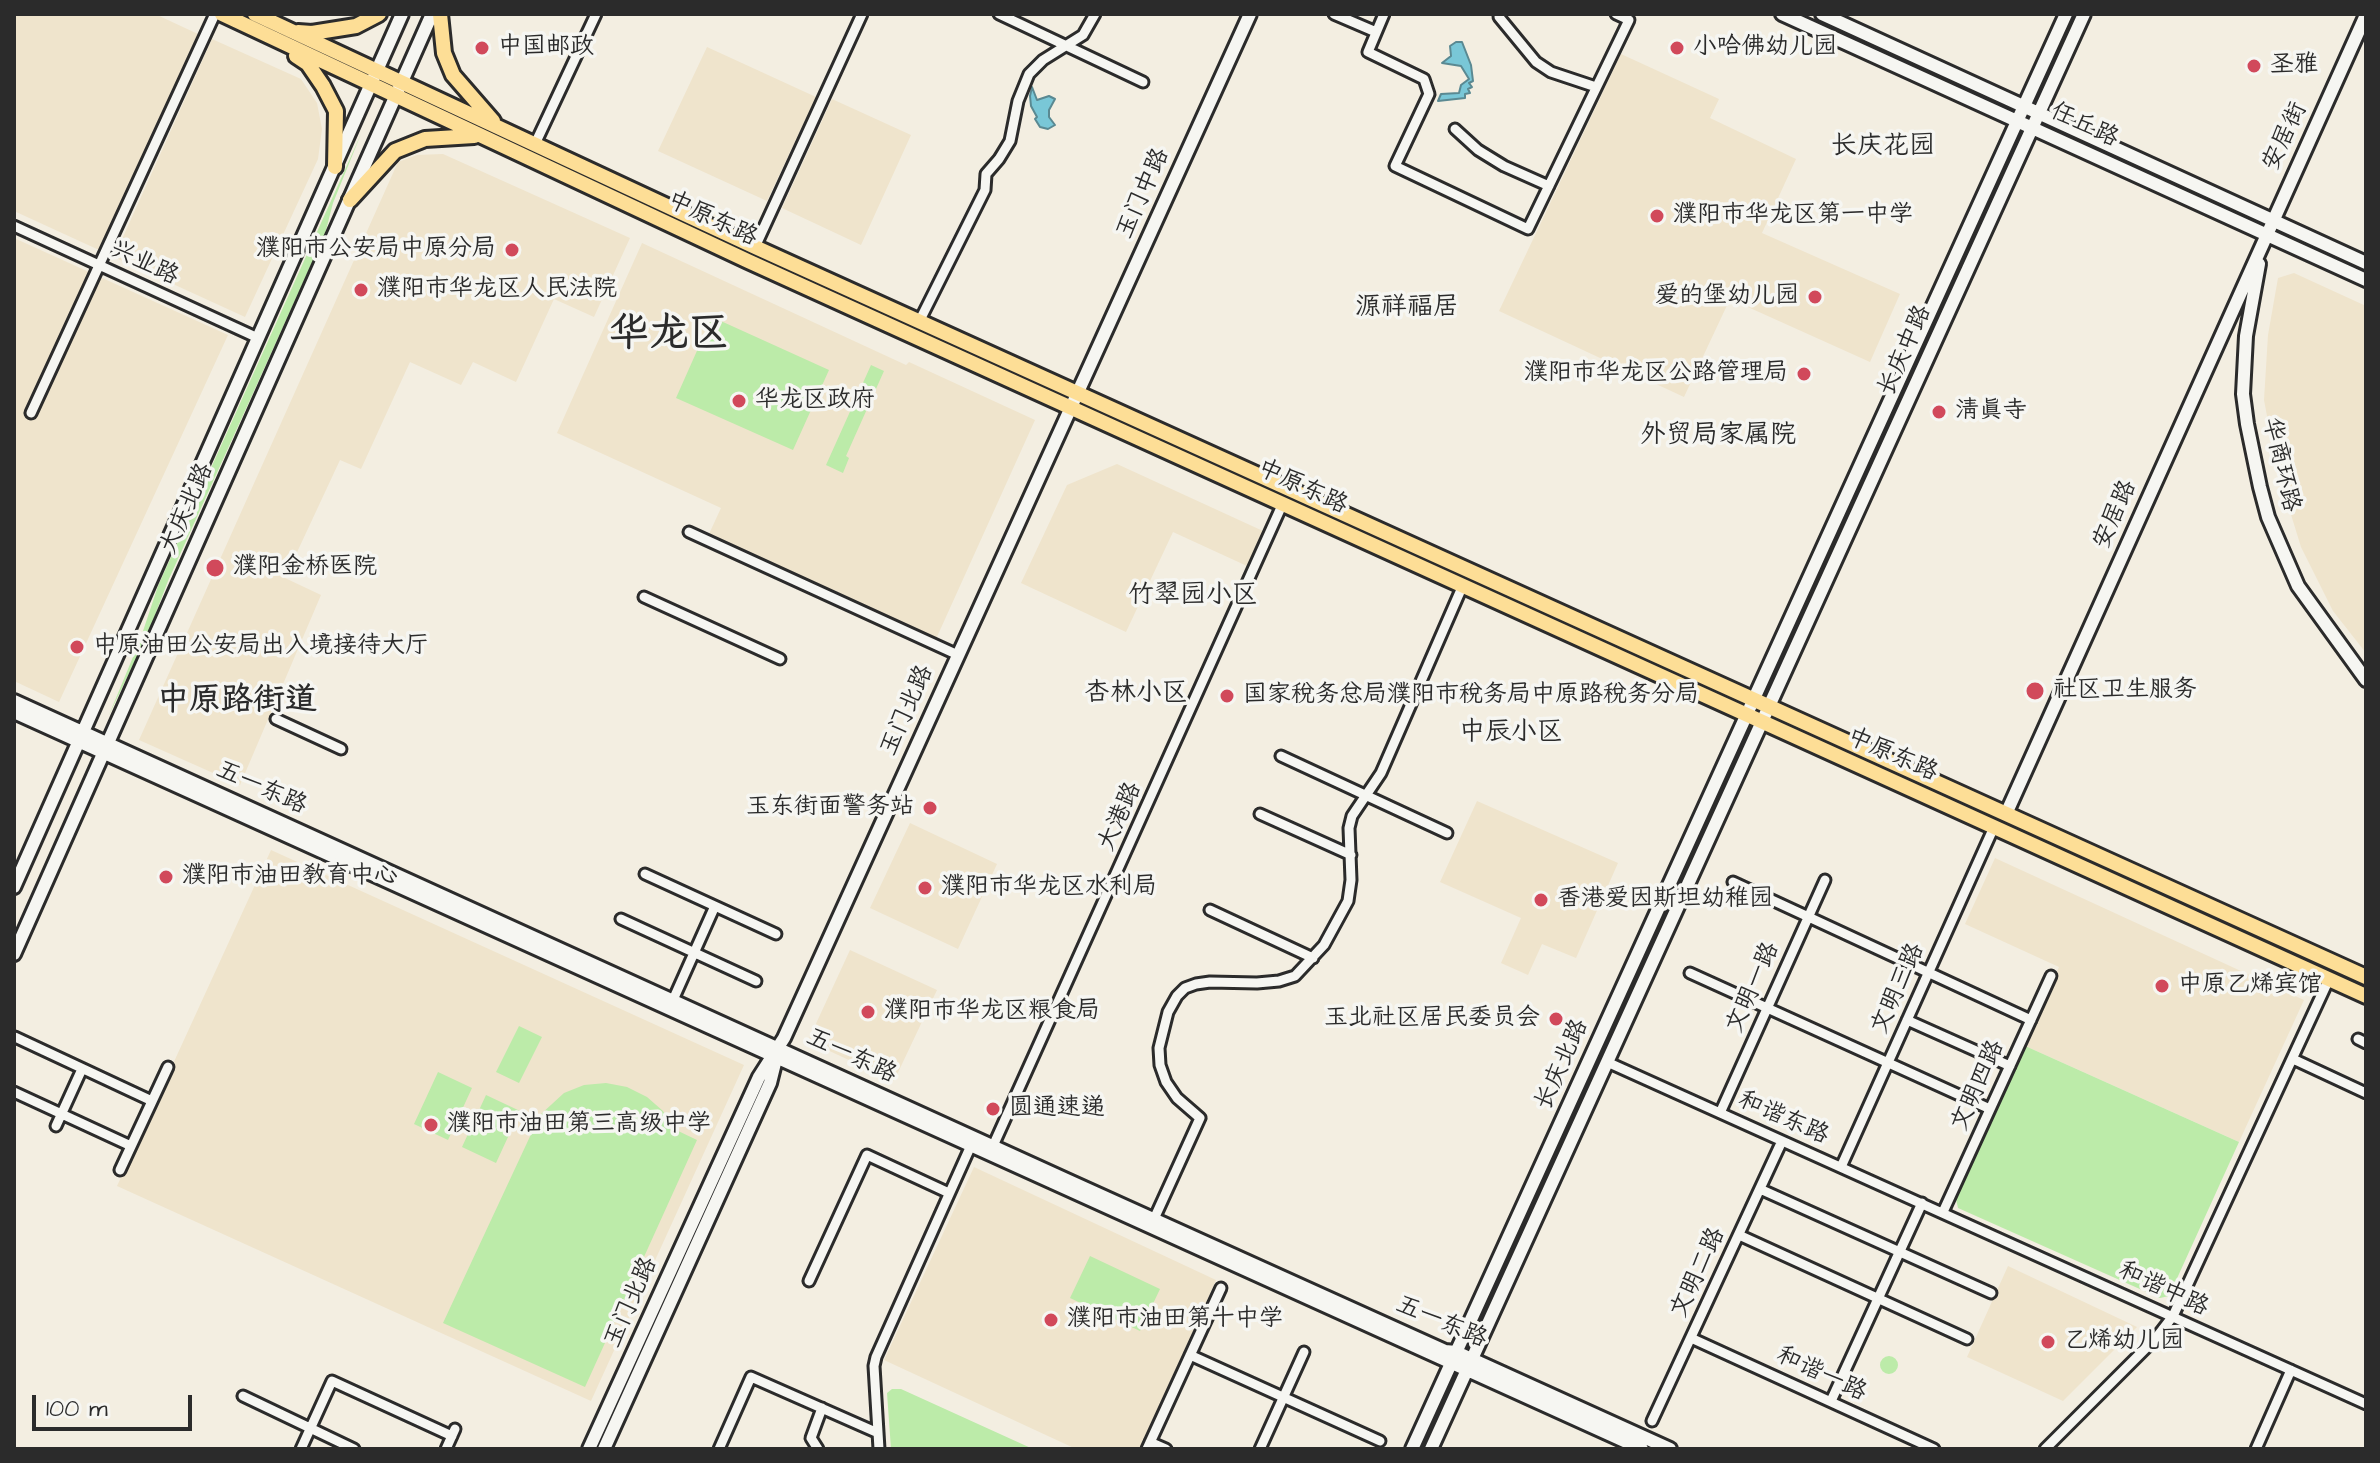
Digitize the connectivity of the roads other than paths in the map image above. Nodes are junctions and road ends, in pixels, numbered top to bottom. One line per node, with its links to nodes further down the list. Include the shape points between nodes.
1 (215, 14): 46 (street)
2 (222, 14): 24 (main road, 中原东路)
3 (255, 14): 22 (main road, 中原东路)
4 (379, 14): 22 (main road, via 356,26)
5 (402, 14): 26 (street, 大庆北路)
6 (432, 14): 29 (street, 大庆北路)
7 (440, 14): 33 (main road, via 444,53 453,75)
8 (596, 14): 37 (street)
9 (862, 14): 44 (street)
10 (999, 14): 25 (street)
11 (1095, 14): 25 (street, via 1083,35)
12 (1250, 14): 50 (street, 玉门中路)
13 (1334, 14): 23 (street)
14 (1384, 14): 23 (street)
15 (1616, 14): 28 (street, via 1629,20)
16 (1782, 14): 32 (street, 任丘路)
17 (1822, 14): 30 (street, 任丘路)
18 (2066, 14): 30 (street, 长庆中路)
19 (2084, 14): 31 (street, 长庆中路)
20 (2366, 15): 41 (street, 安居街)
21 (1499, 17): 28 (street, via 1536,62)
22 (294, 32): 26 (main road, 中原东路)
23 (1376, 32): 39 (street, via 1368,52 1417,74 1429,94 1395,166 1528,229)
24 (274, 38): 26 (main road, 中原东路); 38 (main road, via 308,64 336,111)
25 (1067, 46): 27 (street); 48 (street, via 1029,74 1010,141 986,174 985,190)
26 (374, 78): 29 (main road, 中原东路); 38 (street, 大庆北路)
27 (1143, 82)
28 (1596, 87): 39 (street)
29 (399, 89): 33 (main road, 中原东路); 36 (main road, 中原东路); 40 (street, 大庆北路)
30 (2025, 105): 31 (street, 任丘路); 32 (street, 长庆中路)
31 (2039, 112): 34 (street, 长庆中路); 41 (street, 任丘路)
32 (2017, 120): 34 (street, 任丘路); 60 (street, 长庆中路)
33 (498, 127): 37 (main road, 中原东路)
34 (2032, 127): 43 (street, 任丘路); 62 (street, 长庆中路)
35 (1455, 129): 39 (street, via 1504,166)
36 (480, 136): 40 (main road, via 425,139 395,151); 51 (main road, 中原东路)
37 (535, 144): 44 (main road, 中原东路)
38 (335, 167): 49 (street, 大庆北路)
39 (1549, 186)
40 (350, 200): 68 (street, 大庆北路)
41 (2272, 221): 43 (street, 安居街); 45 (street, 任丘路)
42 (14, 226): 46 (street, 兴业路)
43 (2266, 234): 47 (street, 任丘路); 59 (street, 华商环路, via 2244,364 2253,455 2268,517 2298,586); 73 (street, 安居路)
44 (755, 247): 48 (main road, 中原东路)
45 (2366, 263)
46 (99, 265): 49 (street, 兴业路); 52 (street)
47 (2366, 280)
48 (920, 320): 50 (main road, 中原东路)
49 (258, 338): 67 (street, 大庆北路)
50 (1078, 392): 51 (street, 玉门北路); 60 (main road, 中原东路)
51 (1071, 407): 53 (main road, 中原东路); 57 (street, 玉门北路)
52 (31, 413)
53 (1283, 503): 55 (main road, 中原东路); 118 (street, 大港路)
54 (689, 532): 57 (street)
55 (1463, 585): 64 (main road, 中原东路); 71 (street, via 1381,773)
56 (644, 597): 58 (street)
57 (958, 655): 101 (street, 玉门北路)
58 (780, 659)
59 (2366, 680)
60 (1753, 699): 62 (main road, 中原东路); 64 (street, 长庆北路)
61 (14, 701): 67 (street, 五一东路)
62 (1768, 706): 66 (street, 长庆北路); 73 (main road, 中原东路)
63 (14, 712): 67 (street, 五一东路)
64 (1746, 714): 66 (main road, 中原东路); 137 (street, 长庆北路)
65 (276, 719): 69 (street)
66 (1762, 721): 74 (main road, 中原东路); 103 (street, 长庆北路)
67 (81, 737): 68 (street, 五一东路); 80 (street, 大庆北路)
68 (105, 748): 87 (street, 大庆北路); 96 (street, 五一东路); 101 (street, 五一东路)
69 (341, 749)
70 (1281, 756): 71 (street)
71 (1366, 795): 75 (street); 76 (street, via 1349,828)
72 (1260, 814): 76 (street)
73 (2006, 814): 92 (main road, 中原东路)
74 (1994, 827): 90 (street, 文明三路); 93 (main road, 中原东路)
75 (1447, 833)
76 (1351, 855): 88 (street, via 1344,911)
77 (645, 874): 81 (street)
78 (1825, 880): 83 (street, 文明一路)
79 (1733, 882): 83 (street)
80 (14, 887)
81 (715, 906): 85 (street); 86 (street)
82 (1210, 910): 88 (street)
83 (1808, 917): 90 (street); 97 (street, 文明一路)
84 (621, 919): 86 (street)
85 (776, 934)
86 (694, 953): 94 (street); 96 (street)
87 (14, 954)
88 (1313, 958): 125 (street, via 1295,976 1279,981 1210,982 1185,988 1177,996 1162,1032 1160,1065 1177,1098 1200,1118)
89 (1690, 973): 97 (street)
90 (1928, 973): 98 (street, 文明三路); 99 (street)
91 (2051, 976): 99 (street, 文明四路)
92 (2366, 977)
93 (2329, 979): 95 (main road, 中原东路); 102 (street)
94 (756, 981)
95 (2366, 996)
96 (673, 1000): 101 (street, 五一东路)
97 (1768, 1008): 104 (street); 112 (street, 文明一路)
98 (1907, 1020): 104 (street, 文明三路); 105 (street)
99 (2031, 1020): 105 (street, 文明四路)
100 (15, 1037): 107 (street)
101 (776, 1055): 116 (street, 五一东路); 153 (street, 玉门北路, via 759,1077); 154 (street, 玉门北路, via 770,1083)
102 (2293, 1059): 109 (street); 132 (street)
103 (1607, 1062): 112 (street, 和谐东路); 138 (street, 长庆北路)
104 (1888, 1063): 111 (street); 119 (street, 文明三路)
105 (2010, 1066): 111 (street, 文明四路)
106 (168, 1067): 110 (street)
107 (82, 1069): 110 (street); 113 (street)
108 (14, 1092): 113 (street)
109 (2366, 1093)
110 (152, 1101): 117 (street)
111 (1990, 1109): 124 (street, 文明四路)
112 (1720, 1113): 115 (street, 和谐东路)
113 (62, 1114): 114 (street); 117 (street)
114 (56, 1126)
115 (1782, 1141): 119 (street, 和谐东路); 121 (street, 文明二路)
116 (972, 1142): 118 (street, 五一东路); 122 (street); 137 (street, 五一东路)
117 (131, 1146): 120 (street)
118 (993, 1146): 125 (street, 五一东路)
119 (1841, 1167): 123 (street, 和谐东路)
120 (120, 1170)
121 (1760, 1189): 126 (street, 文明二路); 127 (street)
122 (949, 1193): 128 (street, via 867,1155); 147 (street, via 876,1357)
123 (1922, 1203): 124 (street, 和谐东路); 127 (street)
124 (1943, 1212): 132 (street, 和谐中路)
125 (1154, 1219): 137 (street, 五一东路)
126 (1739, 1235): 131 (street); 133 (street, 文明二路)
127 (1899, 1251): 130 (street); 131 (street)
128 (809, 1281)
129 (1221, 1288): 136 (street)
130 (1991, 1293)
131 (1878, 1298): 134 (street); 142 (street)
132 (2173, 1316): 139 (street, 和谐中路); 165 (street)
133 (1691, 1338): 142 (street, 和谐一路); 145 (street, 文明二路)
134 (1967, 1339)
135 (1304, 1352): 141 (street)
136 (1190, 1355): 141 (street); 149 (street)
137 (1453, 1358): 138 (street, 五一东路); 160 (street, 长庆北路)
138 (1469, 1365): 161 (street, 长庆北路); 162 (street, 五一东路); 163 (street, 五一东路)
139 (2291, 1370): 143 (street, 和谐中路); 166 (street)
140 (243, 1396): 146 (street)
141 (1283, 1397): 148 (street); 159 (street)
142 (1831, 1401): 164 (street, 和谐一路)
143 (2366, 1404)
144 (822, 1408): 147 (street); 155 (street, via 751,1377); 156 (street, via 811,1438)
145 (1652, 1421)
146 (310, 1429): 150 (street); 151 (street); 152 (street, via 332,1381 453,1432)
147 (878, 1433): 157 (street)
148 (1380, 1441)
149 (1149, 1446): 158 (street)
150 (301, 1449)
151 (354, 1449)
152 (446, 1449)
153 (589, 1449)
154 (604, 1449)
155 (719, 1449)
156 (818, 1449)
157 (879, 1449)
158 (1166, 1449)
159 (1260, 1449)
160 (1412, 1449)
161 (1431, 1449)
162 (1642, 1449)
163 (1670, 1449)
164 (1934, 1449)
165 (2045, 1449)
166 (2256, 1449)

